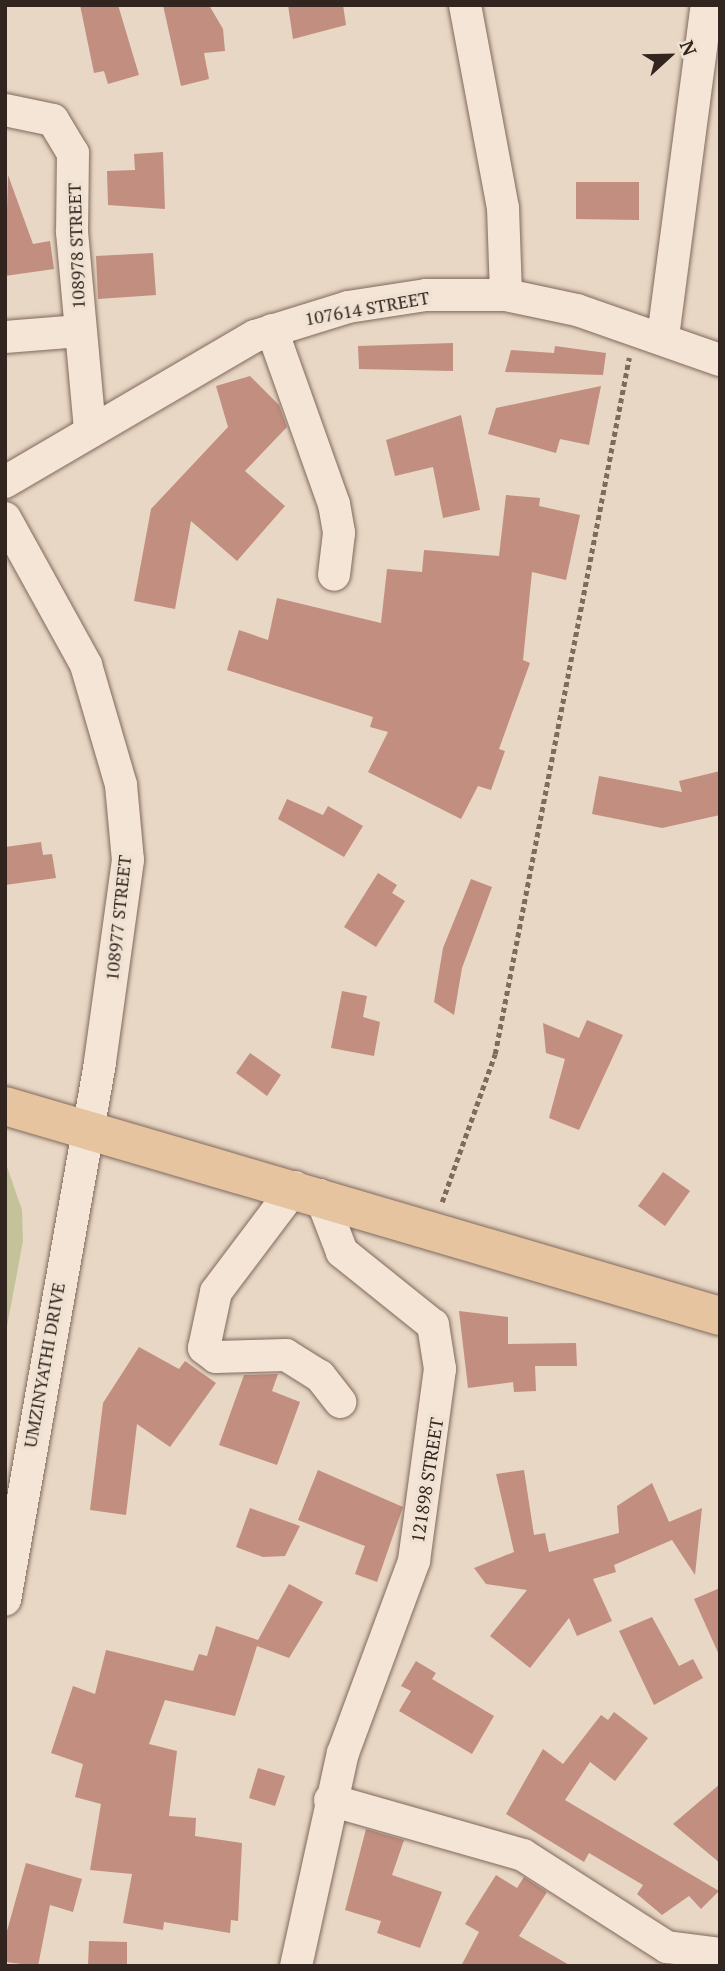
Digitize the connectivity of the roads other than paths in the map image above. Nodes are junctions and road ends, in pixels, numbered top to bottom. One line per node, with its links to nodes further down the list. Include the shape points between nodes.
1 (465, 5): 4 (street, via 503,208)
2 (707, 5): 7 (street)
3 (5, 110): 6 (street, 108978 STREET, via 52,120 68,137)
4 (506, 295): 5 (street, 107614 STREET, via 426,295 348,307); 7 (street, 107614 STREET)
5 (272, 330): 10 (street, 107614 STREET); 13 (street, via 334,505 339,533)
6 (80, 331): 8 (street); 10 (street, 108978 STREET)
7 (649, 334): 9 (street, 107614 STREET)
8 (5, 337)
9 (720, 360)
10 (90, 428): 11 (street, 107614 STREET)
11 (5, 482)
12 (5, 518): 15 (street, 108977 STREET, via 86,665 121,785 128,860)
13 (334, 575)
14 (5, 1106): 15 (main road)
15 (86, 1130): 16 (main road); 19 (street, UMZINYATHI DRIVE)
16 (308, 1191): 17 (main road); 18 (street, via 216,1292 204,1348 216,1357 286,1355 320,1376); 20 (street, 121898 STREET, via 342,1252 423,1315 440,1345 437,1419 414,1561)
17 (720, 1316)
18 (340, 1402)
19 (5, 1600)
20 (330, 1800): 21 (street, via 523,1855 667,1947); 22 (street, 121898 STREET)
21 (720, 1954)
22 (296, 1966)

